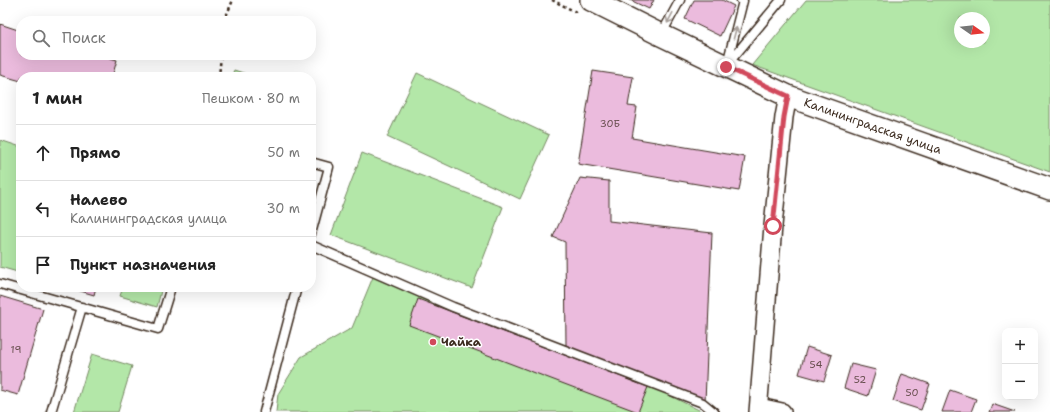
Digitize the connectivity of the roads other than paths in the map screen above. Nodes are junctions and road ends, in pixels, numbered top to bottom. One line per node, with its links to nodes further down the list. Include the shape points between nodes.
1 (591, 0): 5 (street, Калининградская улица)
2 (680, 0): 5 (lane, one-way to 5)
3 (741, 0): 6 (lane, one-way to 3, via 743,1)
4 (781, 0): 6 (lane)
5 (661, 35): 6 (street, Калининградская улица)
6 (726, 67): 7 (street, Калининградская улица)
7 (788, 96): 9 (street, Калининградская улица); 18 (street)
8 (316, 163): 10 (lane, via 329,167)
9 (1050, 189)
10 (316, 215)
11 (316, 247): 21 (lane, via 453,307 702,403)
12 (0, 284): 13 (lane)
13 (16, 289)
14 (27, 292): 17 (lane)
15 (169, 292): 17 (lane, via 158,329)
16 (296, 292): 20 (lane)
17 (82, 308): 19 (lane)
18 (755, 410): 22 (street)
19 (51, 412)
20 (264, 412)
21 (714, 412)
22 (782, 412)

